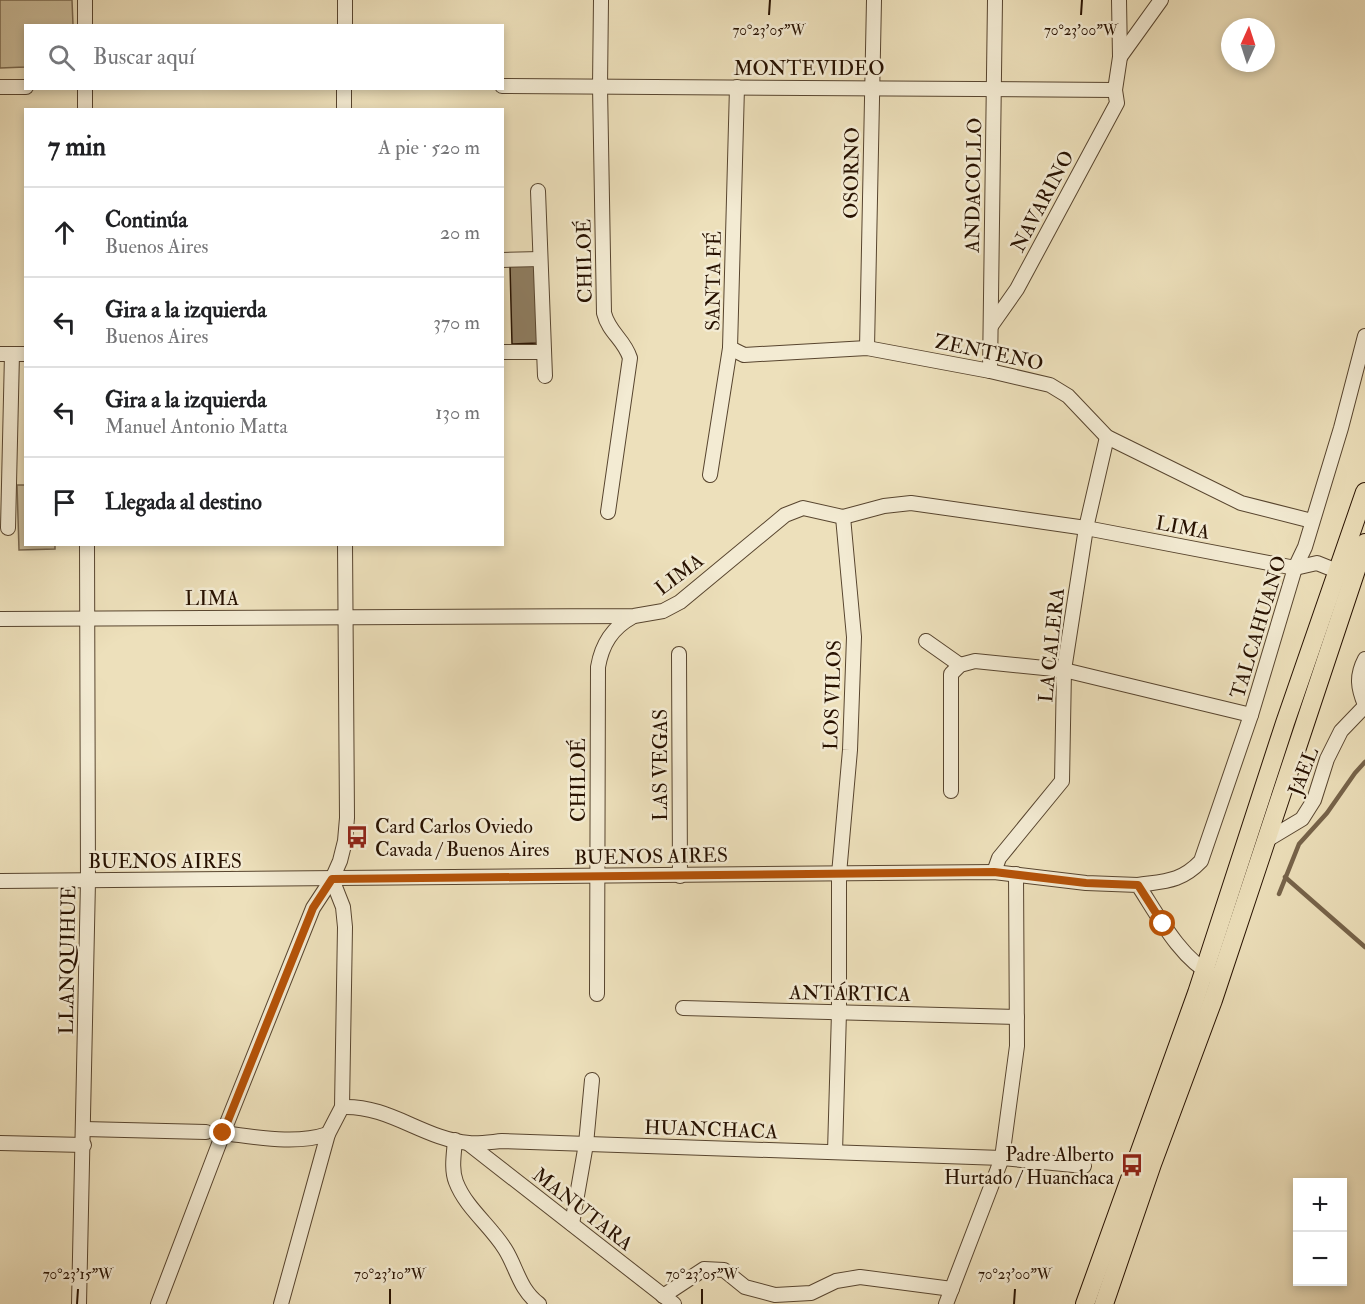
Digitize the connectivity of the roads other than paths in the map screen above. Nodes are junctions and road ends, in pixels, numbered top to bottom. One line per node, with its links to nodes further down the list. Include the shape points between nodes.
1 (85, 0): 8 (street)
2 (345, 0): 9 (street)
3 (601, 0): 12 (street, CHILOÉ)
4 (874, 0): 16 (street, OSORNO)
5 (995, 0): 17 (street, ANDACOLLO)
6 (1119, 0): 10 (street)
7 (1161, 0): 10 (street)
8 (85, 24)
9 (345, 24)
10 (1120, 57): 20 (street)
11 (504, 86): 12 (street, MONTEVIDEO)
12 (600, 86): 15 (street, MONTEVIDEO); 38 (street, CHILOÉ, via 604,313 607,326 627,348 630,358)
13 (0, 87): 14 (street)
14 (24, 87)
15 (737, 87): 16 (street, MONTEVIDEO); 28 (street, SANTA FÉ)
16 (872, 88): 17 (street, MONTEVIDEO); 29 (street, OSORNO)
17 (994, 89): 20 (street, MONTEVIDEO); 26 (street, ANDACOLLO)
18 (85, 90): 21 (street)
19 (344, 90): 22 (street)
20 (1114, 90): 26 (street, NAVARINO, via 1117,103 1017,289)
21 (85, 108)
22 (344, 108)
23 (538, 191): 24 (street)
24 (540, 259): 25 (street); 31 (street)
25 (504, 260)
26 (991, 326): 33 (street, ANDACOLLO)
27 (1365, 336): 40 (street, TALCAHUANO)
28 (730, 348): 29 (street, ZENTENO, via 744,355); 36 (street, SANTA FÉ)
29 (867, 348): 33 (street, ZENTENO)
30 (504, 352): 31 (street)
31 (544, 352): 34 (street)
32 (12, 354): 41 (street)
33 (990, 371): 35 (street, ZENTENO, via 1050,385 1068,396)
34 (545, 376)
35 (1107, 437): 40 (street, ZENTENO, via 1241,503); 42 (street, LA CALERA)
36 (710, 475)
37 (1365, 492): 49 (main road)
38 (608, 512)
39 (843, 517): 42 (street, LIMA, via 911,503); 50 (street, LIMA, via 803,508 785,515 680,602 663,611); 64 (street, LOS VILOS, via 854,637 850,750)
40 (1311, 522): 46 (street, TALCAHUANO)
41 (8, 528)
42 (1086, 528): 48 (street, LIMA); 58 (street, LA CALERA)
43 (1365, 543): 49 (main road)
44 (87, 546): 53 (street, LLANQUIHUE)
45 (345, 546): 51 (street)
46 (1305, 547): 47 (street); 48 (street, TALCAHUANO)
47 (1317, 564): 48 (street, LIMA); 49 (street)
48 (1295, 568): 60 (street, TALCAHUANO)
49 (1345, 575): 62 (main road); 72 (main road, via 1285,723)
50 (634, 616): 51 (street, LIMA); 67 (street, CHILOÉ, via 612,632 598,667)
51 (345, 617): 53 (street, LIMA); 68 (street, via 347,818 345,841)
52 (0, 619): 53 (street, LIMA)
53 (87, 619): 70 (street, LLANQUIHUE)
54 (926, 641): 57 (street)
55 (679, 654): 66 (street, LAS VEGAS)
56 (1365, 659): 59 (street, via 1359,669 1358,687)
57 (960, 664): 58 (street, via 975,661); 61 (street, via 951,674)
58 (1064, 670): 60 (street); 63 (street, LA CALERA, via 1062,781 999,858)
59 (1365, 706): 62 (street, JAEL, via 1341,731 1314,800 1302,819)
60 (1251, 715): 71 (street, TALCAHUANO, via 1201,861 1190,873 1173,880)
61 (951, 791)
62 (1267, 840): 72 (main road)
63 (994, 872): 64 (street, BUENOS AIRES); 65 (street, BUENOS AIRES)
64 (839, 874): 66 (street, BUENOS AIRES); 75 (street, LOS VILOS)
65 (1016, 874): 71 (street, BUENOS AIRES); 76 (street)
66 (680, 876): 67 (street, BUENOS AIRES)
67 (597, 877): 68 (street, BUENOS AIRES); 73 (street, CHILOÉ)
68 (332, 879): 70 (street, BUENOS AIRES); 78 (street, via 343,907 345,927); 81 (street, via 313,908)
69 (0, 881): 70 (street, BUENOS AIRES)
70 (88, 881): 79 (street, LLANQUIHUE)
71 (1138, 885): 72 (street, via 1195,965)
72 (1212, 974): 99 (main road); 100 (main road)
73 (597, 994)
74 (683, 1008): 75 (street, ANTÁRTICA)
75 (839, 1012): 76 (street, ANTÁRTICA); 88 (street, LOS VILOS)
76 (1017, 1017): 89 (street, via 1017,1046)
77 (592, 1080): 86 (street)
78 (342, 1107): 82 (street); 83 (street, HUANCHACA, via 374,1109)
79 (84, 1129): 80 (street); 87 (street, LLANQUIHUE)
80 (206, 1132)
81 (223, 1133): 82 (street, via 303,1139); 95 (street)
82 (328, 1134): 96 (street)
83 (455, 1140): 85 (street, HUANCHACA); 97 (street, via 454,1179 461,1195 486,1223 506,1251 525,1291)
84 (0, 1143): 87 (street)
85 (470, 1143): 86 (street, HUANCHACA); 91 (street, MANUTARA)
86 (586, 1144): 88 (street, HUANCHACA); 91 (street)
87 (84, 1145): 94 (street, LLANQUIHUE)
88 (835, 1152): 89 (street, HUANCHACA)
89 (1002, 1158): 90 (street, HUANCHACA); 92 (street)
90 (1084, 1166)
91 (572, 1224): 93 (street, MANUTARA)
92 (952, 1289): 93 (street, via 860,1277 836,1281 811,1293 775,1295 745,1287 724,1270 704,1269); 98 (street)
93 (668, 1300)
94 (79, 1304)
95 (158, 1304)
96 (281, 1304)
97 (539, 1304)
98 (946, 1304)
99 (1085, 1304)
100 (1104, 1304)

